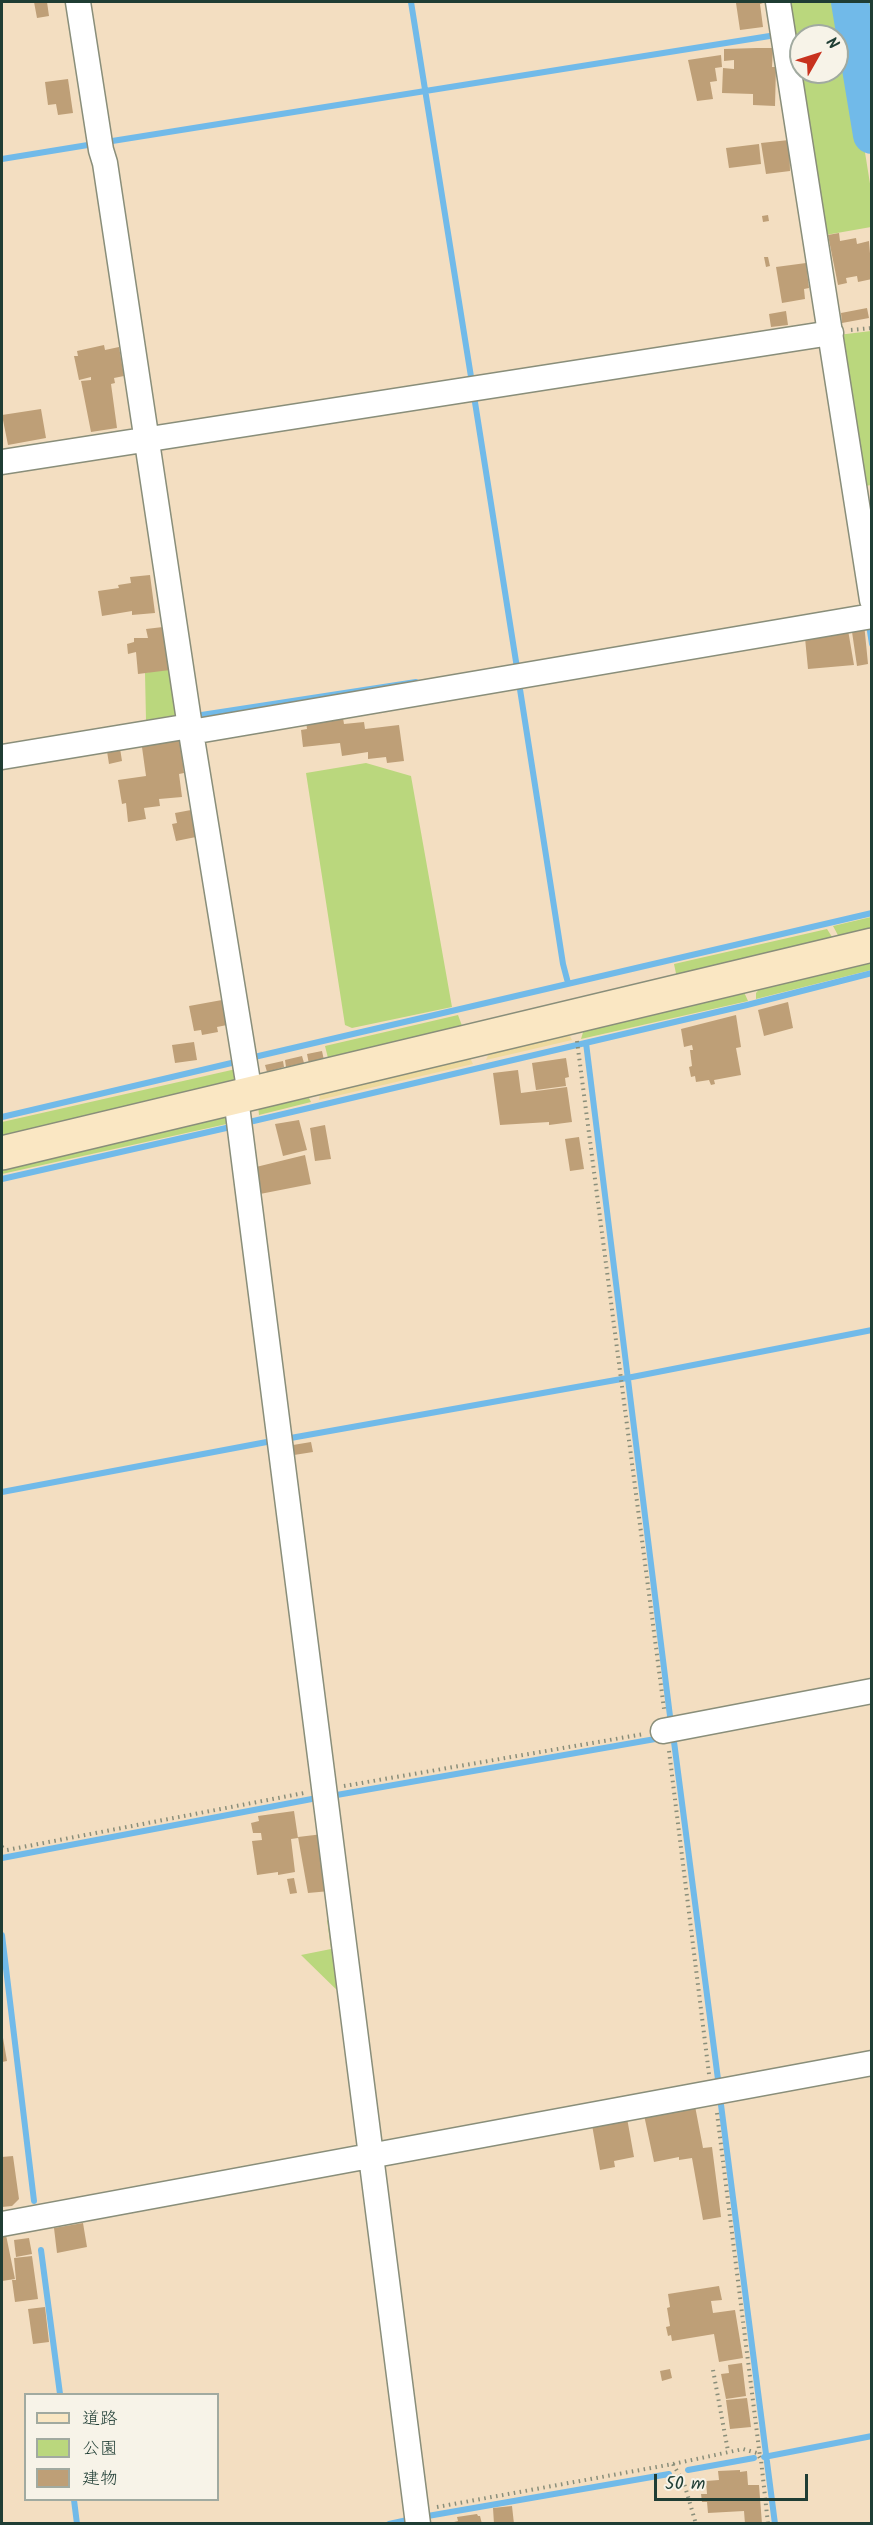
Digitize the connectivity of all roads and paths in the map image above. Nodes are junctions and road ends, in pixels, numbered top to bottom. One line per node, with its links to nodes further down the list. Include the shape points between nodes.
1 (78, 2): 4 (street)
2 (778, 2): 3 (street)
3 (825, 334): 4 (street); 6 (street)
4 (145, 440): 5 (street); 8 (street)
5 (2, 462)
6 (872, 600)
7 (872, 616): 8 (street)
8 (187, 724): 9 (street); 12 (street)
9 (2, 757)
10 (872, 945): 12 (street)
11 (578, 1050): 15 (path)
12 (242, 1094): 13 (street); 16 (street)
13 (2, 1153)
14 (872, 1691): 15 (street)
15 (669, 1730): 16 (path); 19 (path)
16 (331, 1788): 17 (path, via 7,1850); 20 (street)
17 (2, 1847)
18 (872, 2063): 19 (street)
19 (716, 2094): 20 (street); 24 (path)
20 (370, 2156): 21 (street); 26 (street)
21 (2, 2224)
22 (713, 2370): 23 (path)
23 (728, 2451): 24 (path, via 751,2450); 25 (path)
24 (760, 2460): 28 (path)
25 (673, 2464): 26 (path); 27 (path, via 684,2482)
26 (417, 2517)
27 (696, 2523)
28 (768, 2523)

